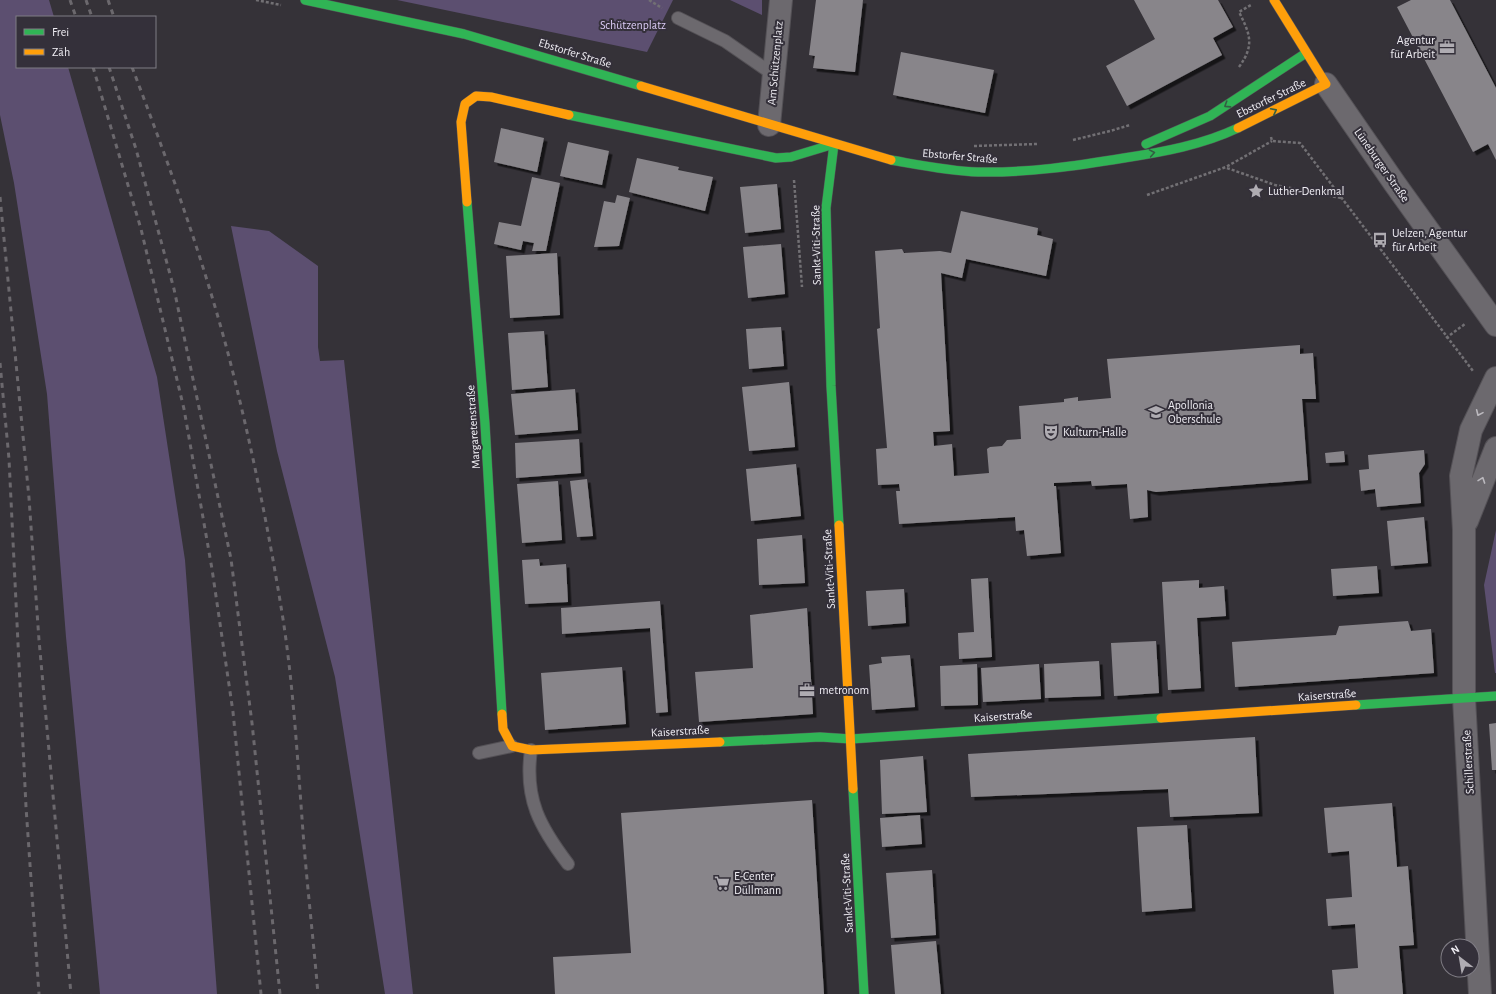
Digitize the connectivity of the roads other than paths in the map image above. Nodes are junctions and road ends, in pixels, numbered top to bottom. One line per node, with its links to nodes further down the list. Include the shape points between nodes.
1 (305, 0): 8 (street, Ebstorfer Straße, via 464,34)
2 (780, 0): 6 (street, Am Schützenplatz)
3 (1274, 0): 5 (street, Lüneburger Straße)
4 (678, 18): 6 (lane, via 725,41)
5 (1306, 53): 7 (street, Lüneburger Straße); 10 (street, Ebstorfer Straße, one-way to 10, via 1210,116 1162,138)
6 (774, 75): 8 (street, Am Schützenplatz)
7 (1326, 84): 10 (street, Ebstorfer Straße, one-way to 7, via 1166,151 1219,136 1263,117); 11 (street, Lüneburger Straße)
8 (769, 125): 9 (street, Ebstorfer Straße)
9 (834, 144): 10 (street, Ebstorfer Straße, via 934,168 978,172); 17 (street, Sankt-Viti-Straße, via 826,208 831,386); 18 (street, Margaretenstraße, via 791,157 776,158 491,97 476,96 465,104 461,122 485,424 503,729)
10 (1086, 164)
11 (1496, 325)
12 (1493, 385): 14 (street, Schillerstraße, one-way to 14, via 1466,449 1461,476)
13 (1496, 448): 14 (street, Schillerstraße, one-way to 13)
14 (1464, 530): 16 (street, Schillerstraße)
15 (1496, 696): 16 (street, Kaiserstraße)
16 (1464, 698): 17 (street, Kaiserstraße); 23 (street, Schillerstraße)
17 (850, 739): 19 (street, Kaiserstraße, via 820,737); 22 (street, Sankt-Viti-Straße)
18 (512, 746): 19 (street, Kaiserstraße); 20 (lane)
19 (531, 750): 21 (lane, via 528,768 537,816 547,836)
20 (479, 753)
21 (568, 864)
22 (864, 994)
23 (1480, 994)

